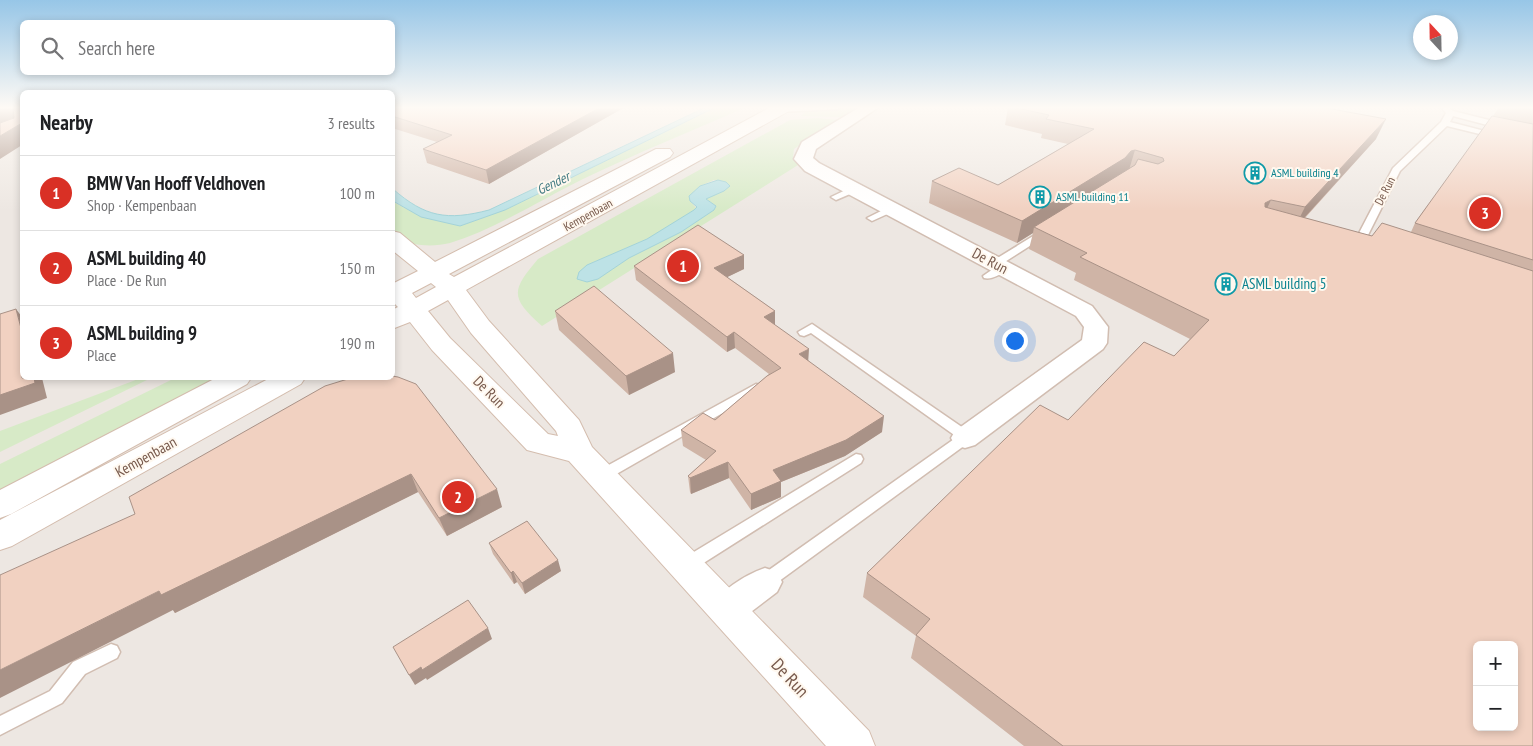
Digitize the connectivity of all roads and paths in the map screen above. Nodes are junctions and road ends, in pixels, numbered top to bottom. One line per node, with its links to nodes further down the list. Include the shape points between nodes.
1 (693, 142): 11 (main road, Kempenbaan)
2 (714, 142): 11 (main road, Kempenbaan)
3 (815, 142): 5 (street, De Run, via 808,146 803,159 812,167 845,193)
4 (1425, 142): 8 (lane, De Run, via 1396,170)
5 (891, 209): 6 (lane); 10 (street, De Run)
6 (872, 218)
7 (1050, 230): 10 (lane)
8 (1363, 239)
9 (395, 240): 11 (main road, De Run)
10 (995, 269): 17 (street, De Run, via 1084,311 1096,327 1094,343)
11 (443, 280): 12 (main road, Kempenbaan); 19 (main road, De Run, via 569,427)
12 (398, 300): 19 (main road, De Run, via 538,442)
13 (804, 332): 17 (lane, via 812,328)
14 (233, 380): 20 (main road, Kempenbaan)
15 (287, 380): 21 (main road, Kempenbaan)
16 (767, 382): 19 (lane)
17 (966, 438): 23 (lane)
18 (856, 460): 22 (lane)
19 (590, 465): 22 (main road, De Run)
20 (0, 505)
21 (0, 536)
22 (685, 566): 24 (main road, De Run)
23 (765, 582): 24 (street)
24 (726, 610): 27 (main road, De Run)
25 (111, 652): 26 (lane, via 79,668 56,697)
26 (0, 726)
27 (854, 746)

